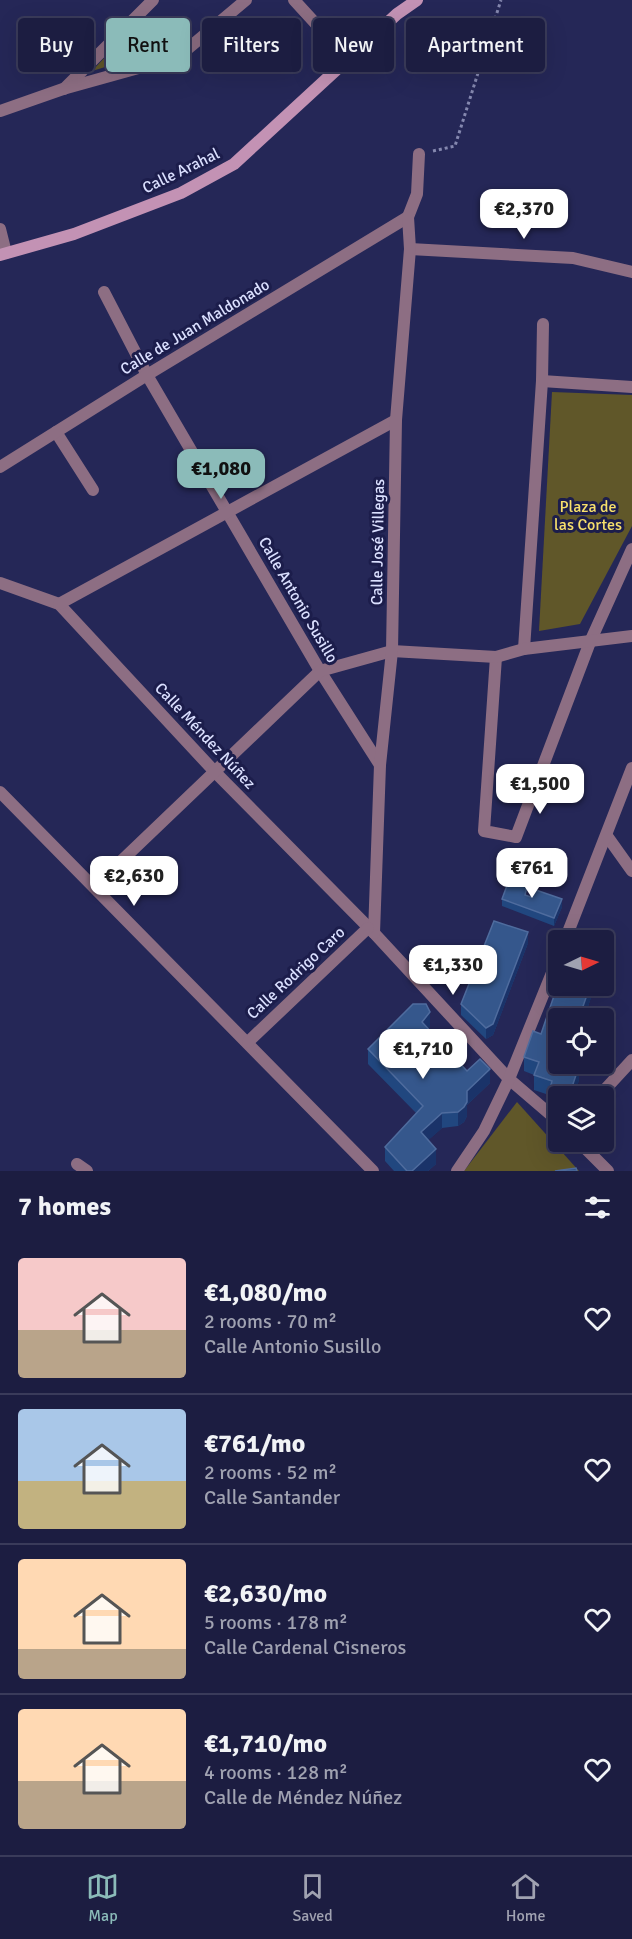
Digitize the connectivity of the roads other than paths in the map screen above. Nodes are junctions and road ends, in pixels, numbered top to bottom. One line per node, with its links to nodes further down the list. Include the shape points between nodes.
1 (153, 0): 10 (street)
2 (246, 0): 10 (street, via 178,57)
3 (294, 0): 8 (street)
4 (407, 0): 6 (street)
5 (417, 0): 6 (street)
6 (397, 14): 7 (street, Calle Arahal)
7 (393, 18)
8 (313, 21)
9 (334, 72): 16 (street, Calle Arahal, via 234,164 182,193 74,234)
10 (63, 89): 11 (street)
11 (0, 111)
12 (419, 154): 13 (street, Calle José Villegas, via 417,194)
13 (408, 217): 15 (street, Calle José Villegas); 20 (street, Calle de Juan Maldonado)
14 (0, 229): 16 (street)
15 (410, 249): 17 (street, via 573,258); 23 (street, Calle José Villegas)
16 (3, 254)
17 (632, 272)
18 (104, 292): 20 (street, Calle Antonio Susillo)
19 (543, 324): 21 (street)
20 (147, 375): 24 (street, Calle de Juan Maldonado); 27 (street, Calle Antonio Susillo)
21 (542, 381): 22 (street); 33 (street)
22 (632, 387)
23 (396, 420): 27 (street); 34 (street, Calle José Villegas)
24 (56, 432): 25 (street, Calle de Juan Maldonado); 26 (street)
25 (0, 466)
26 (93, 490)
27 (228, 513): 30 (street); 36 (street, Calle Antonio Susillo)
28 (632, 549): 32 (street)
29 (0, 583): 30 (street, Calle Méndez Núñez)
30 (59, 604): 39 (street, Calle Méndez Núñez)
31 (632, 636): 32 (street)
32 (590, 642): 33 (street); 35 (street, via 516,837 484,831)
33 (524, 649): 35 (street)
34 (392, 651): 35 (street); 36 (street); 37 (street, Calle José Villegas)
35 (496, 657)
36 (320, 671): 37 (street, Calle Antonio Susillo); 39 (street)
37 (380, 765): 45 (street, Calle José Villegas)
38 (632, 768): 41 (street)
39 (214, 771): 43 (street); 45 (street, Calle Méndez Núñez)
40 (0, 792): 43 (street)
41 (607, 836): 42 (street); 44 (street)
42 (632, 871)
43 (94, 887): 47 (street)
44 (569, 930)
45 (371, 931): 47 (street, Calle Rodrigo Caro); 49 (street, Calle Méndez Núñez)
46 (548, 983): 49 (street)
47 (248, 1042): 53 (street)
48 (632, 1060): 50 (street)
49 (509, 1079): 51 (street, Calle Méndez Núñez); 54 (street, via 484,1131)
50 (609, 1086)
51 (548, 1112)
52 (589, 1152): 55 (street)
53 (373, 1171)
54 (457, 1171)
55 (608, 1171)

